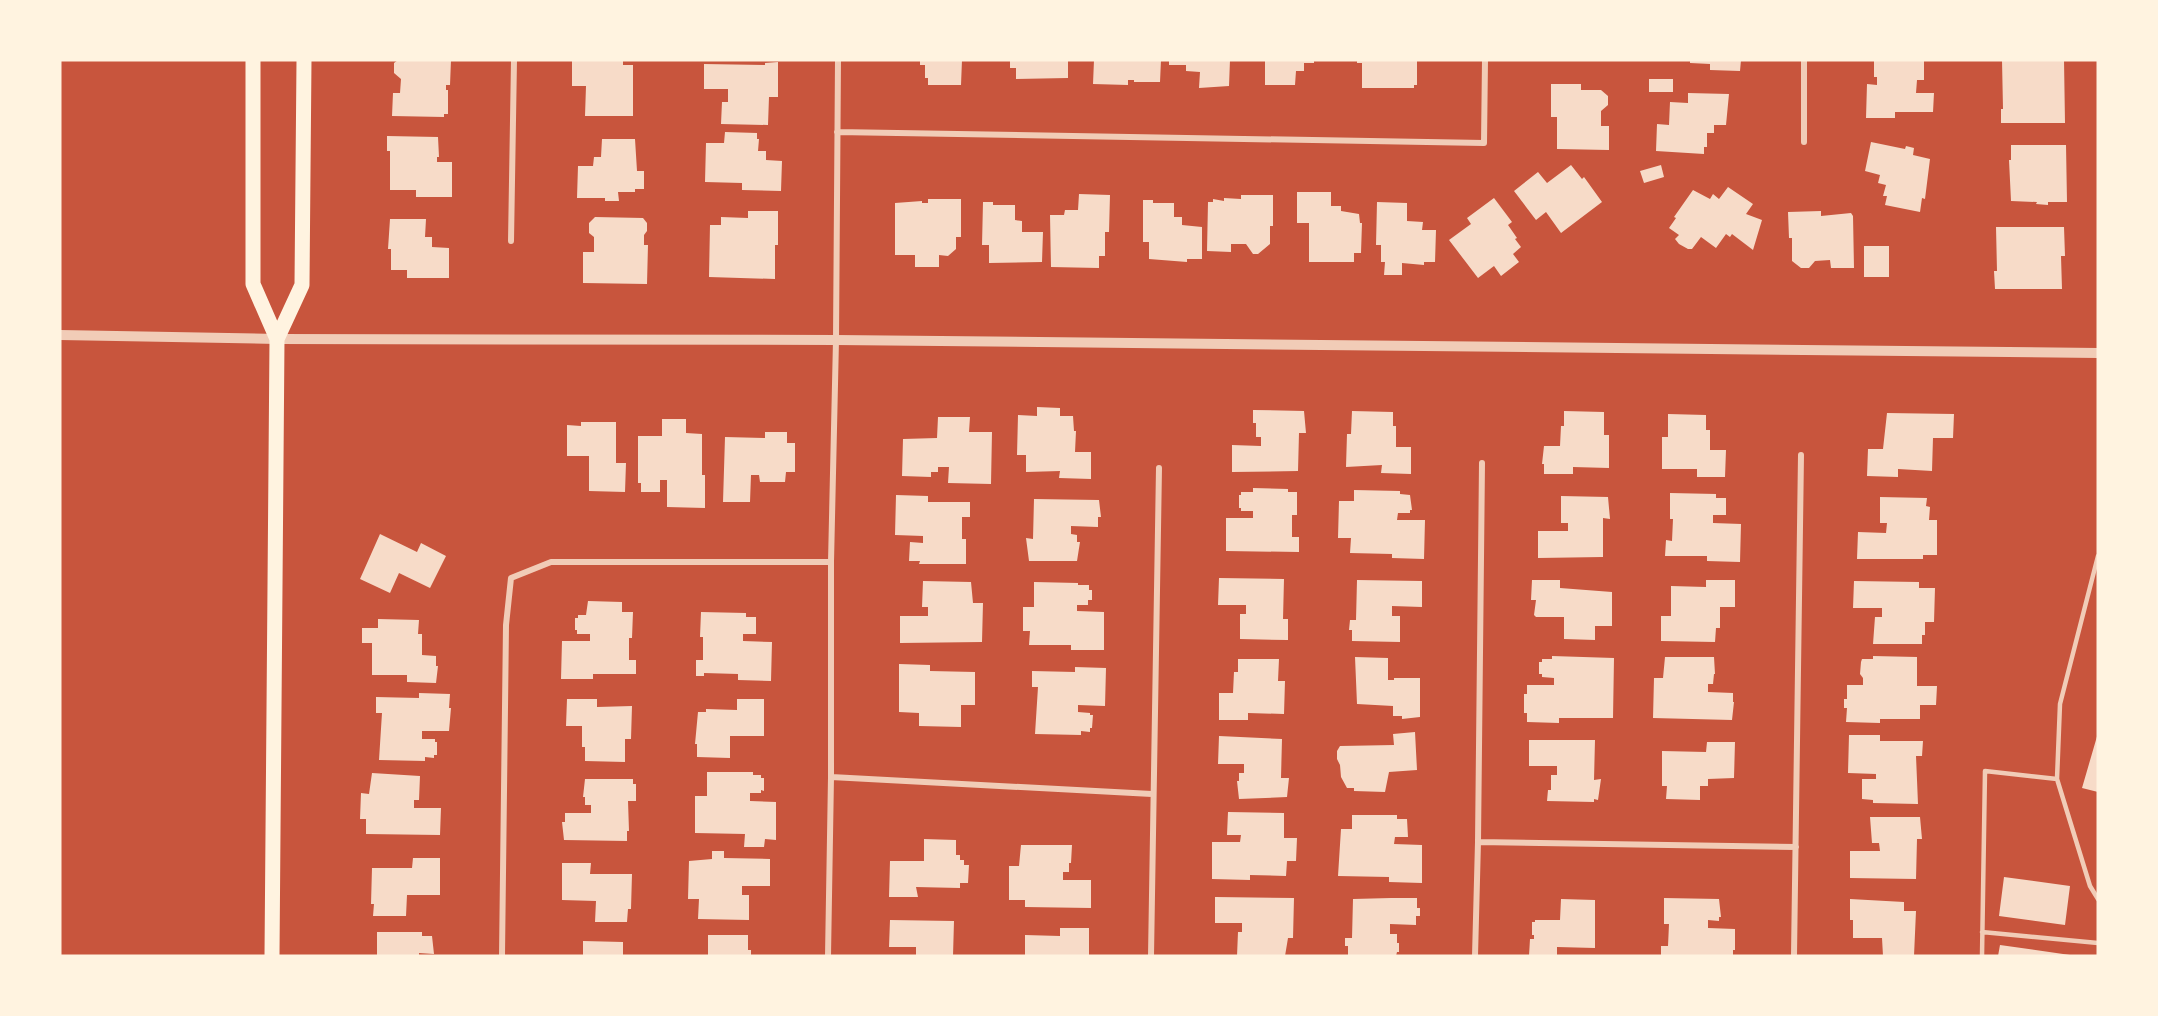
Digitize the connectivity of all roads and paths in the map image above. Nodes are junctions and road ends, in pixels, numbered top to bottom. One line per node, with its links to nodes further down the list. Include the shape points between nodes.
1 (253, 60): 11 (main road, via 253,284)
2 (304, 60): 11 (main road, via 302,285)
3 (514, 60): 9 (street)
4 (838, 60): 7 (street)
5 (1485, 60): 7 (street, via 1484,143)
6 (1804, 60): 8 (street)
7 (837, 132): 12 (street)
8 (1804, 142)
9 (511, 241)
10 (60, 335): 11 (street)
11 (278, 339): 12 (street); 27 (main road)
12 (836, 340): 13 (street); 18 (street)
13 (2098, 352)
14 (1801, 455): 23 (street)
15 (1482, 464): 22 (street)
16 (1159, 468): 21 (street)
17 (2098, 556): 20 (lane, via 2060,704)
18 (831, 562): 19 (street); 28 (street, via 551,562 511,578 506,625)
19 (831, 777): 21 (street); 29 (street)
20 (2057, 779): 24 (lane, via 2090,886); 25 (lane, via 1985,771)
21 (1152, 794): 30 (street)
22 (1478, 842): 23 (street); 31 (street)
23 (1796, 848): 32 (street)
24 (2098, 899)
25 (1982, 932): 26 (lane); 33 (lane)
26 (2098, 944)
27 (272, 956)
28 (502, 956)
29 (828, 956)
30 (1151, 956)
31 (1475, 956)
32 (1794, 956)
33 (1982, 956)

